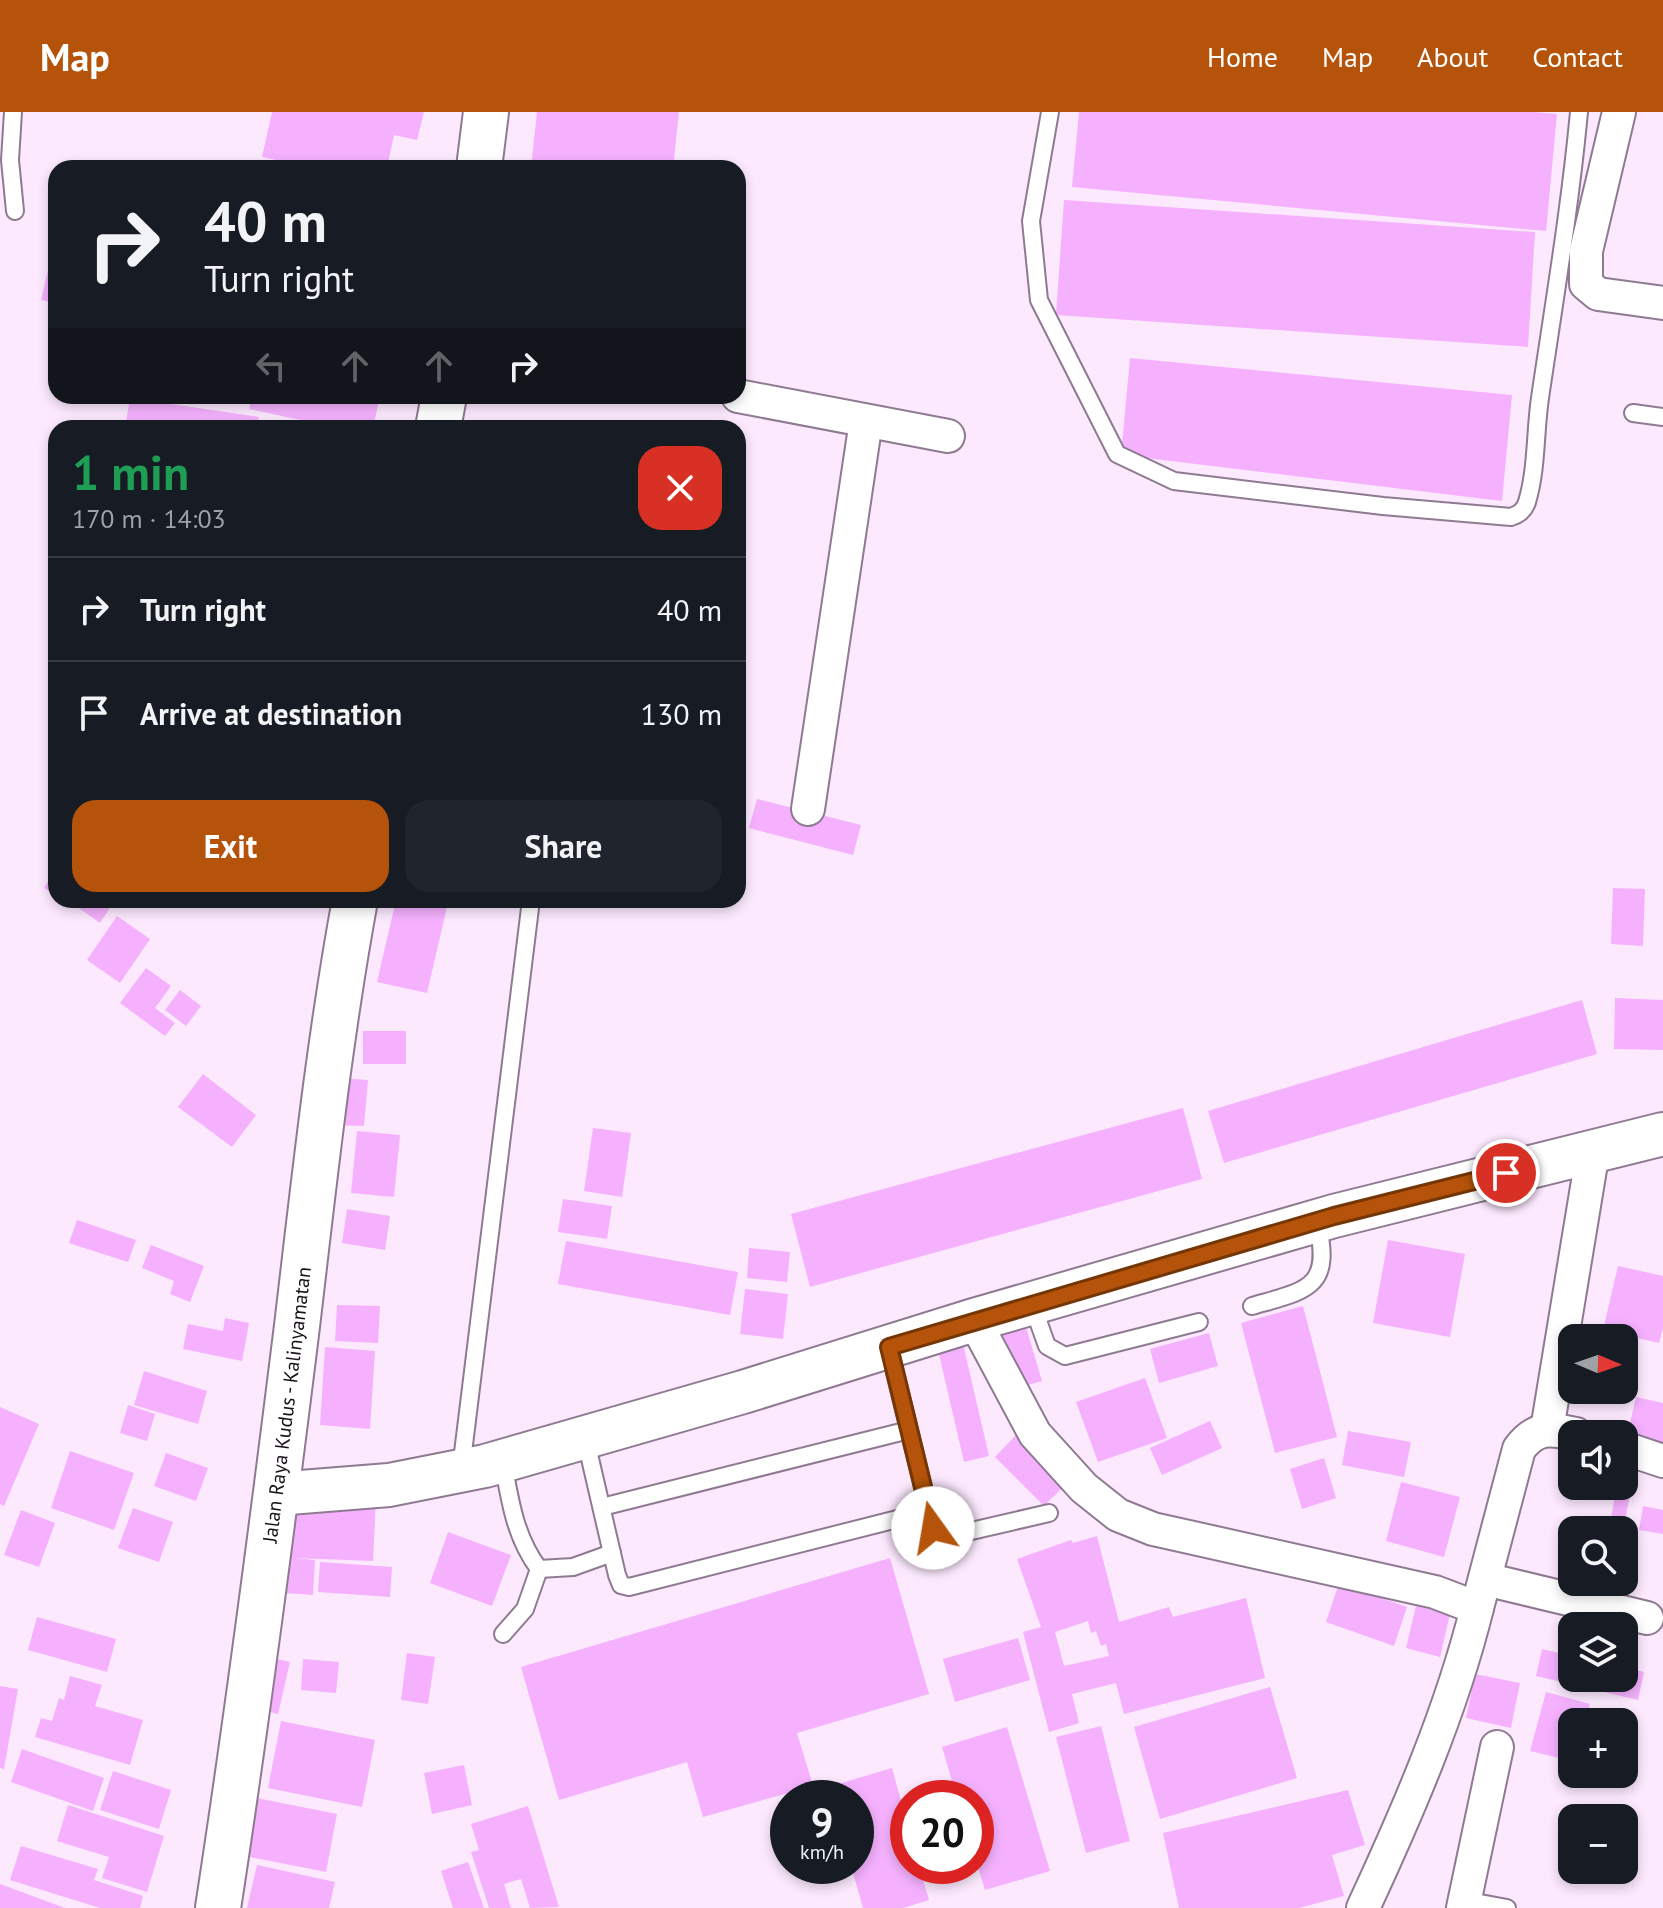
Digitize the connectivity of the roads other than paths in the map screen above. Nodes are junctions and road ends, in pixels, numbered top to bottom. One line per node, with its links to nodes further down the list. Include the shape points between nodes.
1 (13, 112): 7 (lane)
2 (486, 112): 6 (main road)
3 (1050, 112): 4 (lane, via 1031,221 1039,300 1117,454 1174,481 1511,517 1522,513 1531,485)
4 (1579, 112)
5 (1619, 112): 8 (street, via 1586,251 1586,284 1598,294)
6 (480, 160)
7 (15, 211)
8 (1663, 303)
9 (746, 398): 12 (street)
10 (1633, 413): 11 (lane)
11 (1663, 417)
12 (866, 421): 13 (street); 14 (street)
13 (948, 436)
14 (808, 809)
15 (354, 908): 33 (main road, Jalan Raya Kudus - Kalinyamatan, via 322,1101)
16 (530, 908): 32 (lane)
17 (1663, 1134): 18 (street)
18 (1593, 1151): 19 (street); 25 (street)
19 (1316, 1221): 20 (street); 21 (lane, via 1324,1251 1321,1269 1304,1290)
20 (1032, 1303): 22 (street); 23 (lane, via 1047,1346 1065,1356)
21 (1252, 1306)
22 (974, 1320): 24 (street); 39 (street, via 1035,1434 1084,1488 1118,1515 1153,1529 1435,1592)
23 (1199, 1322)
24 (889, 1347): 26 (lane); 28 (street)
25 (1562, 1420)
26 (909, 1430): 34 (lane); 35 (lane)
27 (1558, 1432): 39 (street, via 1528,1437 1519,1449)
28 (585, 1437): 30 (street); 34 (lane)
29 (1638, 1453): 31 (street)
30 (503, 1461): 32 (street); 38 (lane, via 515,1523 526,1553)
31 (1663, 1461)
32 (461, 1471): 33 (street, via 389,1485)
33 (276, 1494): 44 (main road, Jalan Raya Kudus - Kalinyamatan)
34 (602, 1507): 37 (lane)
35 (929, 1511): 36 (lane, via 941,1538); 37 (lane, via 629,1587 621,1585)
36 (1049, 1513)
37 (612, 1553): 38 (lane, via 573,1567)
38 (539, 1569): 41 (lane, via 525,1609)
39 (1481, 1593): 40 (street); 45 (street, via 1456,1686)
40 (1647, 1618)
41 (503, 1634)
42 (1497, 1747): 43 (street)
43 (1463, 1904): 46 (lane)
44 (218, 1908)
45 (1363, 1908)
46 (1507, 1908)

